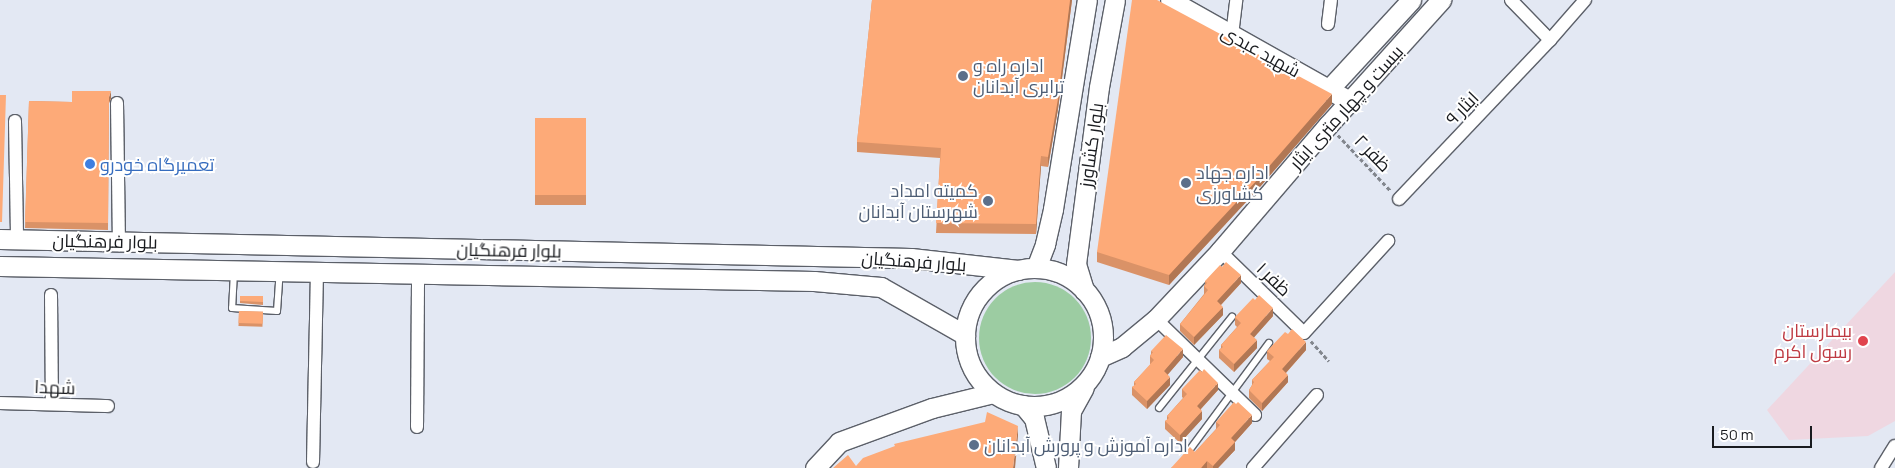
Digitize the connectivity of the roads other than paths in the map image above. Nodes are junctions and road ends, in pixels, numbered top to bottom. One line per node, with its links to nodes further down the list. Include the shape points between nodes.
1 (1087, 0): 15 (main road, بلوار کشاورز)
2 (1115, 0): 13 (main road, بلوار کشاورز)
3 (1170, 0): 11 (main road, شهید عبدی)
4 (1236, 0): 11 (street)
5 (1330, 0): 10 (street)
6 (1410, 0): 14 (main road)
7 (1441, 0): 16 (main road, بیست و چهار متری ایثار)
8 (1511, 0): 12 (street)
9 (1585, 0): 12 (street, ایثار ۹)
10 (1328, 24)
11 (1232, 35): 14 (main road, شهید عبدی)
12 (1550, 40): 21 (street, ایثار ۹)
13 (1099, 87): 15 (main road, via 1088,104 1081,103); 20 (main road, بلوار کشاورز)
14 (1329, 90): 16 (main road, شهید عبدی)
15 (1072, 91): 19 (main road, بلوار کشاورز)
16 (1351, 102): 26 (main road, بیست و چهار متری ایثار)
17 (117, 103): 24 (street)
18 (15, 122): 22 (street)
19 (1065, 125): 20 (main road, via 1072,116 1081,114 1088,118); 28 (main road, بلوار کشاورز, via 1046,244)
20 (1094, 129): 33 (main road, بلوار کشاورز, via 1076,264)
21 (1399, 199)
22 (9, 239): 24 (main road, بلوار فرهنگیان)
23 (1388, 241): 26 (street, ظفر ۱, via 1304,333)
24 (119, 242): 25 (main road, بلوار فرهنگیان)
25 (410, 248): 28 (main road, بلوار فرهنگیان, via 911,258); 32 (main road)
26 (1220, 251): 36 (main road, بیست و چهار متری ایثار)
27 (0, 266): 29 (main road, بلوار فرهنگیان)
28 (1027, 269): 33 (main road, via 1054,271 1070,278); 37 (main road, via 1002,276 987,287 972,309)
29 (235, 271): 30 (main road, بلوار فرهنگیان); 30 (lane, via 232,308 277,311)
30 (280, 272): 31 (main road, بلوار فرهنگیان)
31 (317, 272): 32 (main road, بلوار فرهنگیان); 54 (street)
32 (414, 273): 37 (main road, بلوار فرهنگیان, via 814,281 881,287); 51 (street)
33 (1084, 290): 39 (main road, via 1095,305 1101,322)
34 (50, 295): 46 (street)
35 (1232, 317): 40 (lane)
36 (1156, 319): 39 (main road, بیست و چهار متری ایثار, via 1122,348); 40 (street)
37 (965, 335): 42 (main road, via 972,368)
38 (1269, 343): 43 (lane)
39 (1100, 358): 41 (main road)
40 (1198, 360): 43 (street); 49 (lane)
41 (1087, 381): 48 (main road, via 1077,391 1051,404); 57 (main road, via 1071,411)
42 (993, 393): 48 (main road); 55 (main road, via 932,408 839,442)
43 (1233, 394): 50 (street); 53 (lane)
44 (1317, 395): 58 (street)
45 (0, 403): 46 (street, شهدا)
46 (52, 404): 47 (street, شهدا)
47 (108, 406)
48 (1023, 406): 56 (main road, via 1034,418)
49 (1158, 408)
50 (1255, 416)
51 (417, 427)
52 (1895, 446): 59 (street)
53 (1191, 448)
54 (313, 462)
55 (815, 468)
56 (1046, 468)
57 (1068, 468)
58 (1253, 468)
59 (1881, 468)

